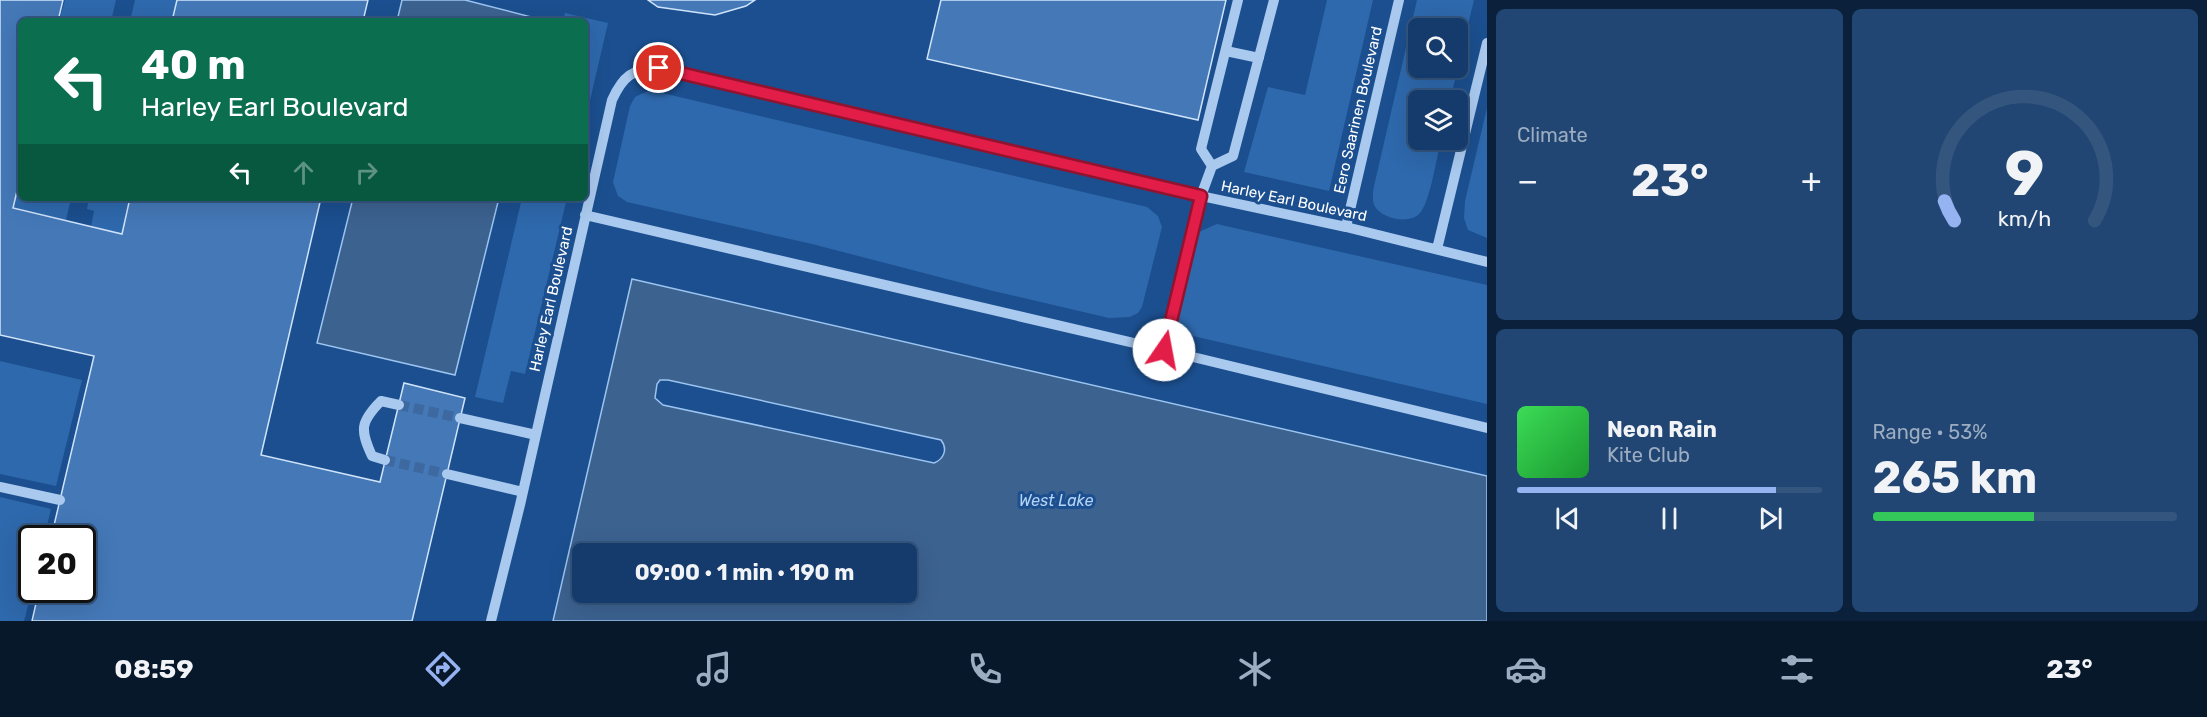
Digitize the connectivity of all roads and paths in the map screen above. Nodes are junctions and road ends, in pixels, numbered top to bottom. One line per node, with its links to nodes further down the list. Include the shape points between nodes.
1 (1238, 0): 5 (lane)
2 (1274, 0): 6 (lane)
3 (1399, 0): 10 (lane, Eero Saarinen Boulevard)
4 (1487, 44): 11 (lane)
5 (1226, 51): 6 (lane); 7 (lane, via 1201,149)
6 (1259, 58): 7 (lane, via 1233,156)
7 (1212, 165): 8 (lane)
8 (1201, 196): 9 (lane, Harley Earl Boulevard, via 659,68 628,75 618,87); 10 (lane, Harley Earl Boulevard); 13 (lane)
9 (585, 215): 13 (lane); 17 (lane, Harley Earl Boulevard)
10 (1346, 227): 11 (lane, Harley Earl Boulevard)
11 (1437, 249): 12 (lane, Harley Earl Boulevard)
12 (1487, 262)
13 (1164, 350): 16 (lane)
14 (399, 405): 18 (lane, via 381,401 363,425 372,456)
15 (460, 418): 17 (lane)
16 (1487, 428)
17 (536, 435): 21 (lane, Harley Earl Boulevard)
18 (385, 460)
19 (447, 474): 21 (lane)
20 (0, 487): 22 (lane)
21 (523, 492): 23 (lane, Harley Earl Boulevard)
22 (60, 500)
23 (491, 621)

